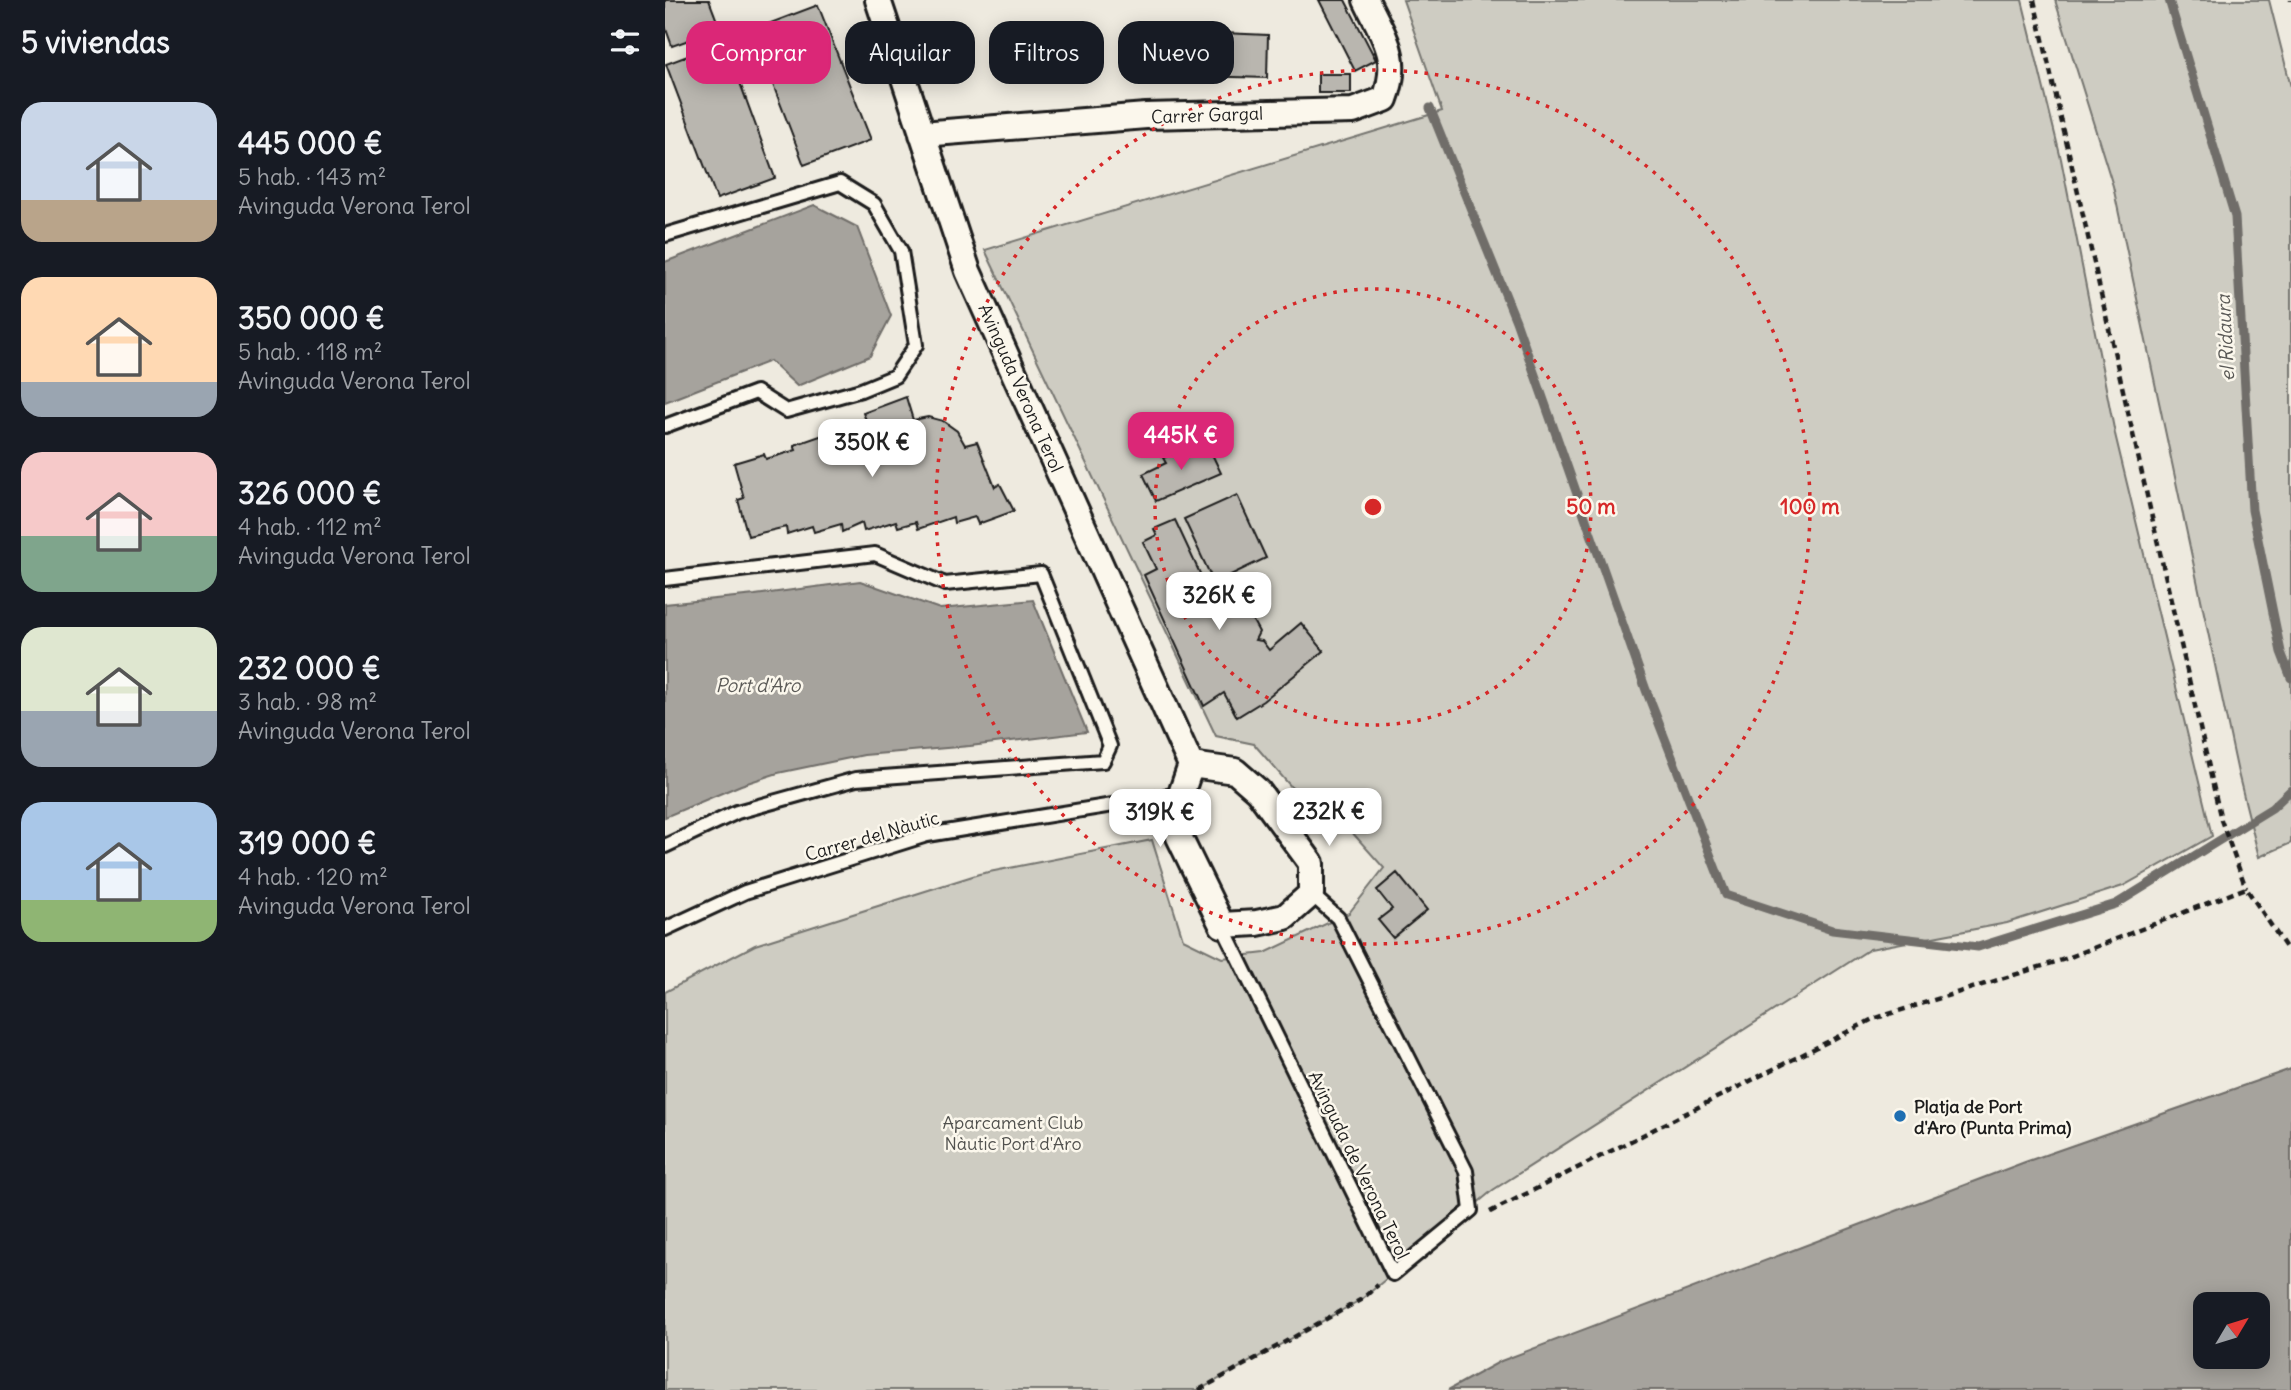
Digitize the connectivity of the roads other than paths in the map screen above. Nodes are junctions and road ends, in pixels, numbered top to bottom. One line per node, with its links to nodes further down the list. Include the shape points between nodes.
1 (878, 0): 3 (street, Avinguda Verona Terol)
2 (1366, 0): 3 (street, Carrer Gargal, via 1391,51 1392,80 1385,99 1353,111 1146,116)
3 (922, 134): 7 (street, Avinguda Verona Terol, via 968,271)
4 (665, 235): 5 (lane, via 840,183 874,204 901,251 916,345 895,376 862,390 786,411 756,392)
5 (665, 426)
6 (665, 579): 9 (lane, via 876,554 945,584 1041,574 1110,746 1103,761 856,779 737,812)
7 (1191, 765): 8 (street); 10 (street, via 1235,771 1258,791 1311,863)
8 (1181, 794): 11 (street, via 1179,837); 12 (lane, Carrer del Nàutic, via 927,835 745,891)
9 (665, 846)
10 (1311, 894): 11 (street, via 1285,917); 11 (lane, Avinguda de Verona Terol, via 1338,918 1466,1171 1471,1210 1393,1274)
11 (1221, 925)
12 (665, 929)

